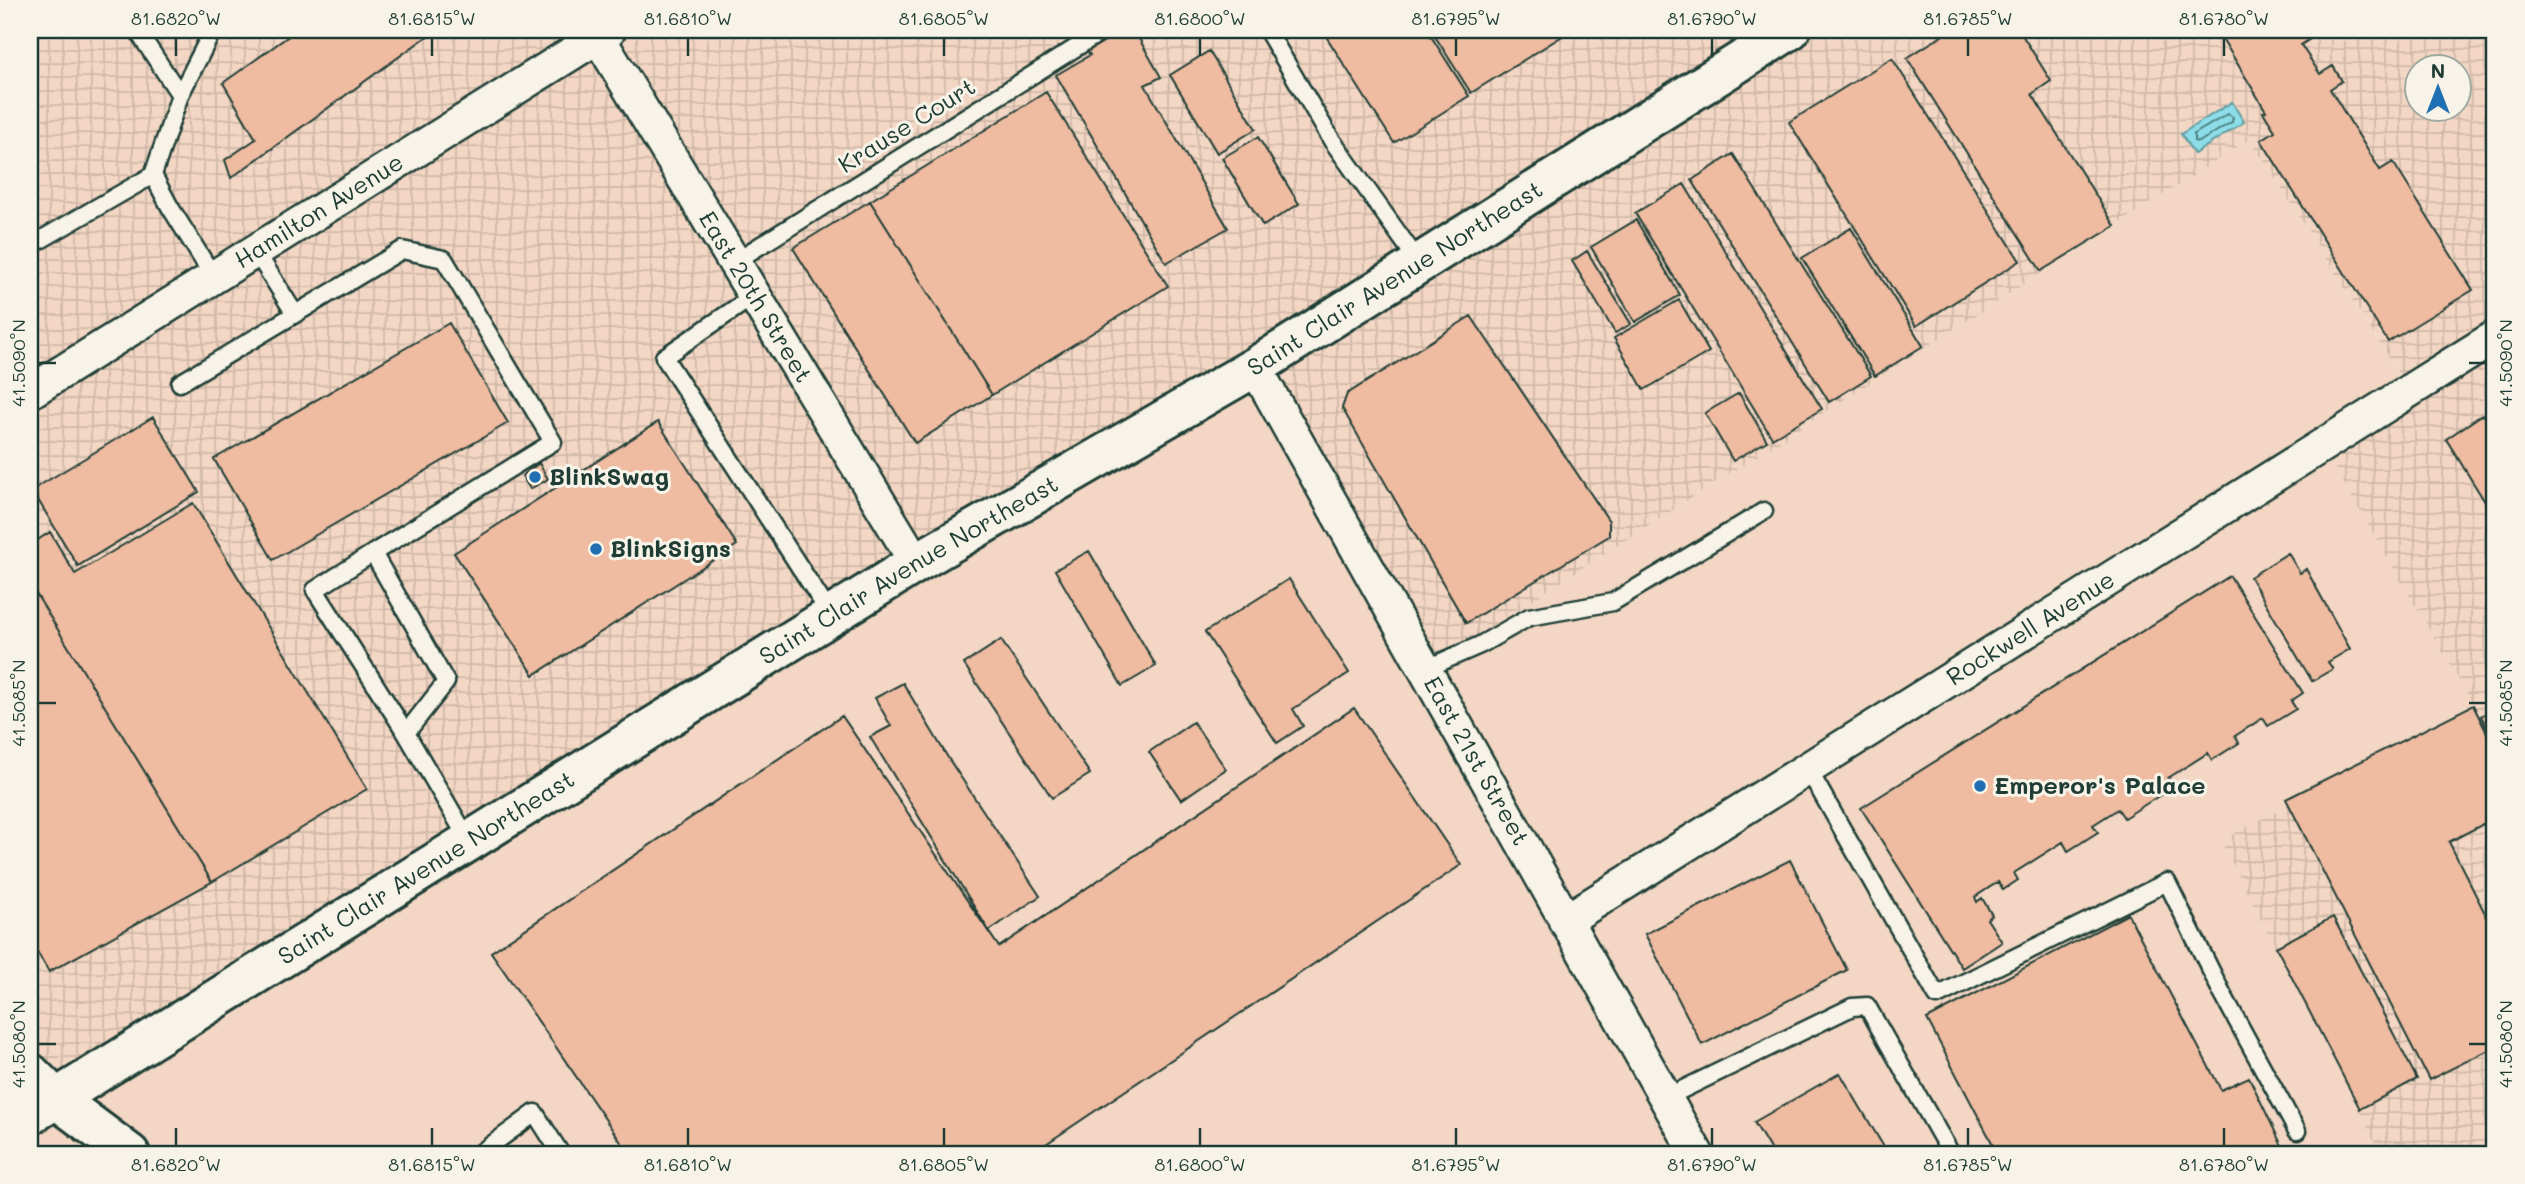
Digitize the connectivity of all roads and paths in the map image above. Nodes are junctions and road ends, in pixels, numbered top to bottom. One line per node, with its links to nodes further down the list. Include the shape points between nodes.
1 (137, 30): 7 (lane)
2 (213, 30): 7 (lane)
3 (1104, 30): 11 (lane, Krause Court)
4 (1267, 30): 12 (lane, via 1331,139)
5 (1790, 30): 12 (main road, Saint Clair Avenue Northeast)
6 (600, 32): 10 (street, Hamilton Avenue); 11 (street, East 20th Street)
7 (180, 95): 8 (lane)
8 (153, 175): 9 (lane); 13 (lane)
9 (30, 246)
10 (255, 250): 13 (street, Hamilton Avenue); 15 (lane)
11 (734, 262): 14 (street, East 20th Street)
12 (1420, 264): 17 (main road, Saint Clair Avenue Northeast)
13 (213, 276): 19 (street, Hamilton Avenue)
14 (755, 295): 22 (street, East 20th Street); 23 (lane, via 664,357)
15 (295, 314): 18 (lane); 21 (lane, via 402,250 444,259 553,442)
16 (2495, 337): 26 (street, Rockwell Avenue)
17 (1255, 368): 22 (main road, Saint Clair Avenue Northeast); 24 (street, East 21st Street)
18 (180, 383)
19 (30, 391)
20 (1764, 510): 24 (lane, via 1613,603 1529,617)
21 (373, 553): 25 (lane, via 446,681); 25 (lane, via 315,590)
22 (916, 563): 23 (main road, Saint Clair Avenue Northeast)
23 (832, 617): 27 (main road, Saint Clair Avenue Northeast)
24 (1425, 669): 28 (street, East 21st Street)
25 (406, 733): 27 (lane)
26 (1808, 769): 28 (street, Rockwell Avenue); 31 (lane, via 1937,996 2167,882)
27 (469, 841): 29 (main road, Saint Clair Avenue Northeast)
28 (1565, 921): 30 (street, East 21st Street)
29 (38, 1095): 32 (main road)
30 (1665, 1098): 35 (street, East 21st Street); 36 (lane, via 1852,1007 1867,1006)
31 (2297, 1131)
32 (130, 1154)
33 (480, 1154): 34 (lane, via 535,1113)
34 (561, 1154)
35 (1697, 1154)
36 (1951, 1154)

